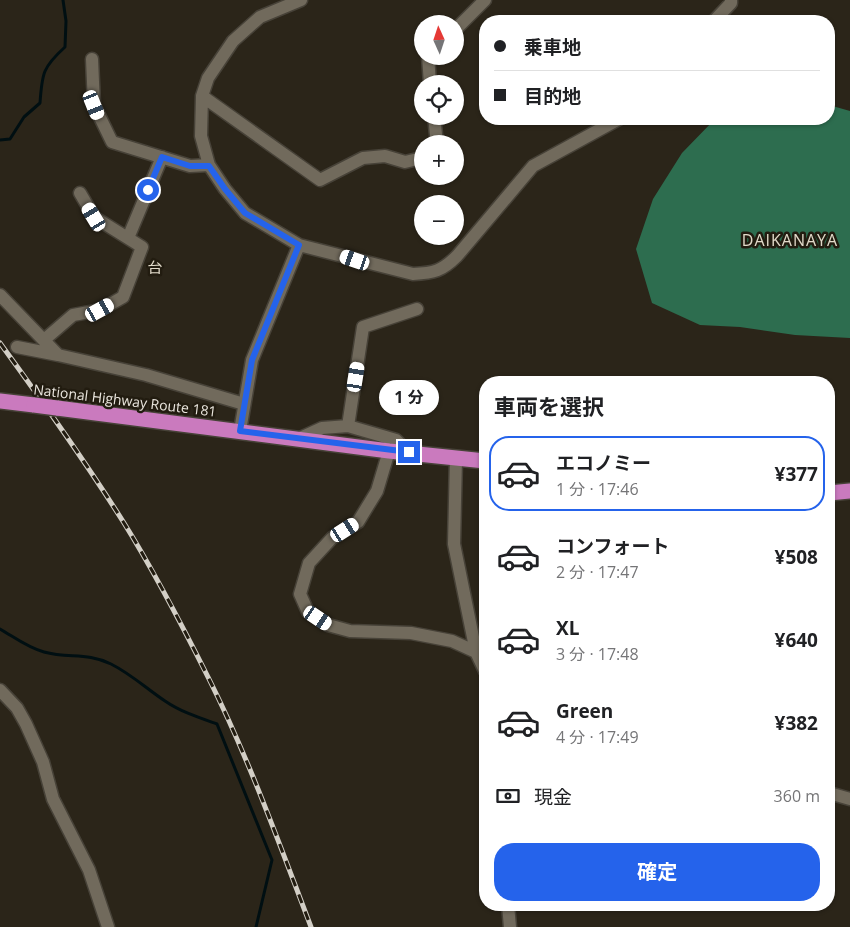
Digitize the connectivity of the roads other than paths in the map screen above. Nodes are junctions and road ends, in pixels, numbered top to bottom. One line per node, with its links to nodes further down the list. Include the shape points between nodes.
1 (301, 0): 7 (street, via 260,17 233,41 208,78)
2 (486, 0): 5 (street)
3 (731, 0): 4 (street)
4 (720, 15)
5 (464, 21)
6 (92, 59): 9 (street, via 94,105 112,142)
7 (202, 96): 10 (street, via 320,180 363,158 386,156 405,162); 11 (street, via 201,136)
8 (608, 125): 14 (street, via 533,166 446,267 413,274)
9 (162, 157): 11 (street, via 190,166); 13 (street)
10 (414, 160)
11 (209, 166): 14 (street, via 245,213)
12 (80, 194): 13 (street, via 94,217)
13 (128, 238): 17 (street, via 142,247 123,297 100,310 73,315)
14 (299, 245): 21 (street, via 252,360)
15 (0, 295): 17 (street)
16 (417, 309): 22 (street, via 363,327)
17 (44, 340): 19 (street)
18 (17, 347): 19 (street)
19 (58, 356): 21 (street, via 146,374)
20 (0, 400): 23 (highway, National Highway Route 181, bridge)
21 (244, 404): 23 (street)
22 (348, 426): 24 (street, via 322,428); 26 (street, via 396,440)
23 (240, 431): 24 (highway, National Highway Route 181)
24 (298, 439): 25 (highway, National Highway Route 181)
25 (389, 451): 26 (highway, National Highway Route 181); 31 (street, via 377,491 358,522 332,538 309,563 300,594 308,612 328,625 350,631 383,631 452,641)
26 (409, 452): 27 (highway, National Highway Route 181)
27 (456, 458): 28 (highway, National Highway Route 181); 31 (street, via 454,544)
28 (479, 460)
29 (850, 492): 30 (highway)
30 (835, 493)
31 (476, 652): 32 (street)
32 (479, 658)
33 (0, 690): 37 (street, via 17,708 30,731 53,799 89,870)
34 (835, 795): 35 (street)
35 (850, 799)
36 (509, 911): 38 (street)
37 (108, 927)
38 (510, 927)

